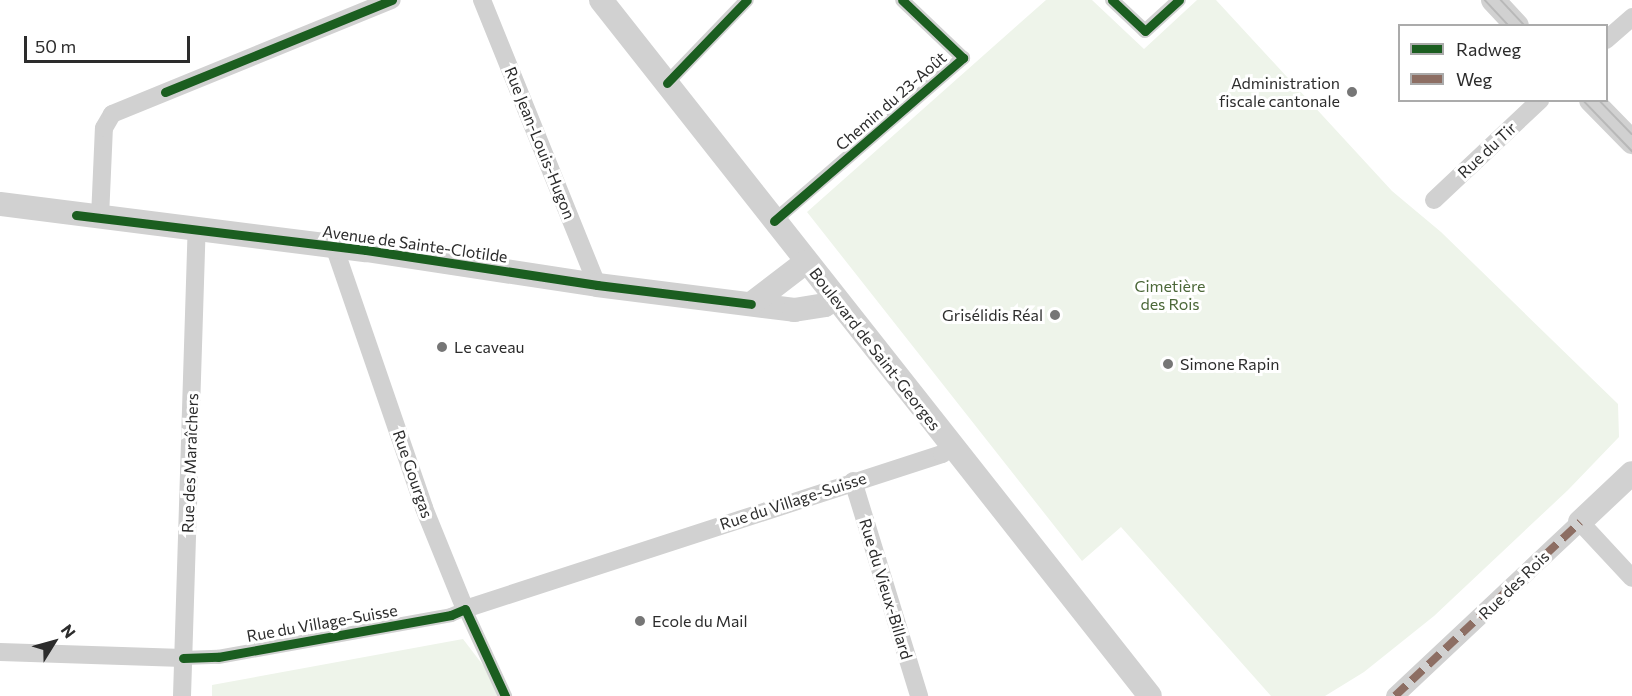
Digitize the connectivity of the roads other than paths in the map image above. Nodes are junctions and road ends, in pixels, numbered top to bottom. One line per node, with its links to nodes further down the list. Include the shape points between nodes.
1 (392, 0): 18 (street, via 112,114 104,128)
2 (482, 0): 23 (street, Rue Jean-Louis-Hugon)
3 (601, 0): 12 (street, Boulevard de Saint-Georges)
4 (747, 0): 12 (street)
5 (902, 0): 19 (street, Chemin du 23-Août, via 963,58)
6 (1112, 0): 7 (street, via 1145,31)
7 (1179, 0)
8 (1493, 0): 10 (street)
9 (1632, 17): 11 (street)
10 (1515, 24)
11 (1608, 38)
12 (667, 83): 19 (street, Boulevard de Saint-Georges)
13 (1538, 102): 16 (street, Rue du Tir)
14 (1593, 102): 15 (street)
15 (1632, 142)
16 (1434, 200)
17 (0, 204): 18 (street, Avenue de Sainte-Clotilde)
18 (100, 218): 20 (street, Avenue de Sainte-Clotilde)
19 (774, 221): 22 (street, Boulevard de Saint-Georges)
20 (197, 231): 21 (street, Avenue de Sainte-Clotilde); 33 (street, Rue des Maraîchers)
21 (334, 246): 23 (street, Avenue de Sainte-Clotilde); 31 (street, Rue Gourgas, via 424,508)
22 (806, 262): 24 (street, Boulevard de Saint-Georges); 25 (street)
23 (597, 285): 25 (street, Avenue de Sainte-Clotilde)
24 (835, 298): 25 (street, Avenue de Sainte-Clotilde, via 825,305 794,310); 26 (street, Boulevard de Saint-Georges)
25 (751, 304)
26 (952, 447): 28 (street, Rue du Village-Suisse, via 942,454); 37 (street, Boulevard de Saint-Georges)
27 (1632, 473): 29 (street, Rue des Rois)
28 (853, 481): 31 (street, Rue du Village-Suisse); 36 (street, Rue du Vieux-Billard)
29 (1580, 522): 30 (street); 38 (street, Rue des Rois)
30 (1632, 578)
31 (465, 609): 33 (street, Rue du Village-Suisse, via 451,615 218,657); 35 (street, Rue Gourgas)
32 (0, 652): 33 (street, Rue du Village-Suisse)
33 (183, 658): 34 (street, Rue des Maraîchers)
34 (182, 696)
35 (505, 696)
36 (919, 696)
37 (1150, 696)
38 (1395, 696)

